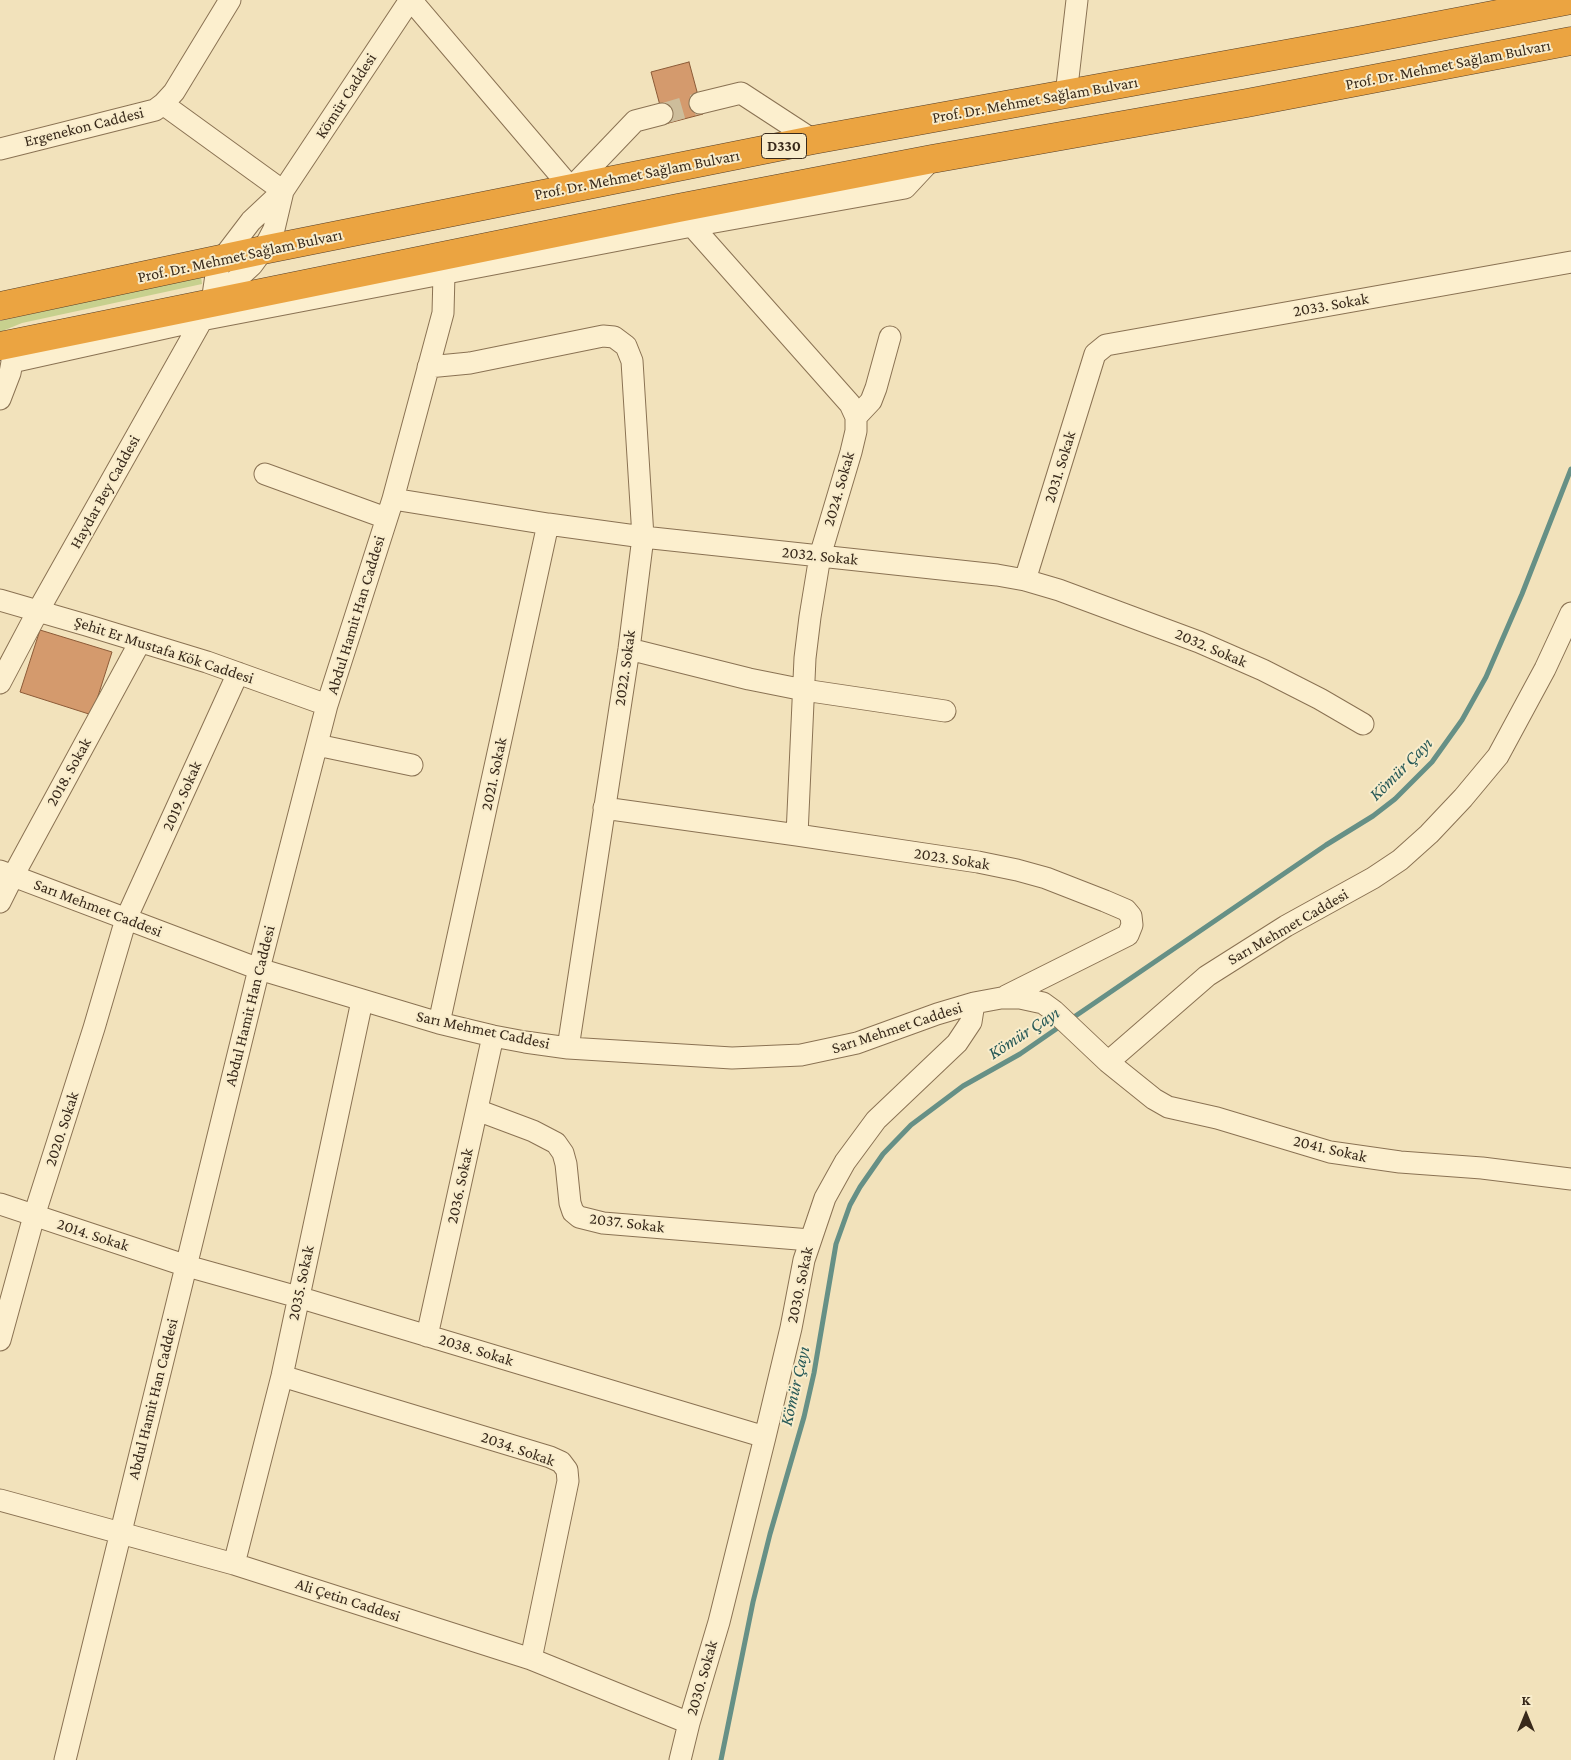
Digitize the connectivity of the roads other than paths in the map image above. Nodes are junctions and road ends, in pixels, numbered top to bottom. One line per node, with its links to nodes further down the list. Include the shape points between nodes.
1 (230, 0): 8 (street, Ergenekon Caddesi, via 174,92)
2 (410, 0): 12 (street); 13 (street, Kömür Caddesi)
3 (1077, 0): 6 (street)
4 (1571, 0): 6 (highway, Prof. Dr. Mehmet Sağlam Bulvarı / D330)
5 (1571, 41): 14 (highway, Prof. Dr. Mehmet Sağlam Bulvarı, via 1247,104 932,159)
6 (1066, 95): 10 (highway, Prof. Dr. Mehmet Sağlam Bulvarı / D330)
7 (700, 103): 10 (street, via 741,93)
8 (163, 104): 11 (street, Ergenekon Caddesi, via 155,110); 13 (street)
9 (662, 114): 12 (street, via 634,121)
10 (813, 140): 12 (highway, Prof. Dr. Mehmet Sağlam Bulvarı / D330)
11 (0, 149)
12 (571, 188): 15 (highway, Prof. Dr. Mehmet Sağlam Bulvarı / D330)
13 (283, 191): 15 (street, via 274,229); 16 (street, via 251,221)
14 (685, 217): 18 (highway, Prof. Dr. Mehmet Sağlam Bulvarı); 26 (street, via 850,404)
15 (263, 250): 16 (highway, Prof. Dr. Mehmet Sağlam Bulvarı / D330); 20 (street)
16 (222, 259): 19 (highway, Prof. Dr. Mehmet Sağlam Bulvarı / D330); 20 (street)
17 (1571, 262): 23 (street, 2033. Sokak, via 1106,345)
18 (442, 265): 20 (highway, Prof. Dr. Mehmet Sağlam Bulvarı); 24 (street, Abdul Hamit Han Caddesi, via 442,313)
19 (0, 306)
20 (207, 311): 22 (highway, Prof. Dr. Mehmet Sağlam Bulvarı); 34 (street, Haydar Bey Caddesi)
21 (890, 337): 26 (street, via 871,401)
22 (7, 350): 25 (street, via 10,373)
23 (1095, 354): 32 (street, 2031. Sokak)
24 (428, 367): 28 (street, Abdul Hamit Han Caddesi); 30 (street, via 470,363 603,336 624,342 632,361)
25 (0, 399)
26 (856, 417): 31 (street, 2024. Sokak, via 851,452)
27 (265, 474): 28 (street)
28 (389, 508): 29 (street); 41 (street, Abdul Hamit Han Caddesi)
29 (548, 524): 30 (street); 55 (street, 2021. Sokak)
30 (643, 537): 31 (street, 2032. Sokak); 37 (street, 2022. Sokak)
31 (820, 556): 32 (street, 2032. Sokak); 40 (street, 2024. Sokak, via 810,617)
32 (1025, 580): 43 (street, 2032. Sokak, via 1199,642 1263,670)
33 (0, 600): 34 (street, Şehit Er Mustafa Kök Caddesi)
34 (38, 610): 36 (street, Şehit Er Mustafa Kök Caddesi); 39 (street, Haydar Bey Caddesi)
35 (1571, 613): 58 (street, Sarı Mehmet Caddesi, via 1498,756 1429,834 1400,860 1373,878 1286,926 1207,976)
36 (140, 642): 38 (street, Şehit Er Mustafa Kök Caddesi); 48 (street, 2018. Sokak)
37 (629, 649): 40 (street); 46 (street, 2022. Sokak)
38 (238, 672): 41 (street, Şehit Er Mustafa Kök Caddesi); 50 (street, 2019. Sokak)
39 (0, 683)
40 (804, 690): 42 (street); 47 (street, 2024. Sokak)
41 (327, 705): 44 (street, Abdul Hamit Han Caddesi)
42 (945, 711)
43 (1363, 724)
44 (317, 746): 45 (street); 51 (street, Abdul Hamit Han Caddesi)
45 (412, 765)
46 (604, 808): 47 (street, 2023. Sokak); 57 (street, 2022. Sokak)
47 (797, 835): 52 (street, 2023. Sokak, via 1018,870 1105,901 1126,910 1131,916 1128,935)
48 (6, 874): 49 (street, 2018. Sokak); 50 (street, Sarı Mehmet Caddesi)
49 (0, 902)
50 (126, 919): 51 (street, Sarı Mehmet Caddesi); 62 (street, 2020. Sokak)
51 (259, 968): 53 (street, Sarı Mehmet Caddesi); 64 (street, Abdul Hamit Han Caddesi)
52 (1001, 998): 54 (street, Sarı Mehmet Caddesi); 58 (street, Sarı Mehmet Caddesi, via 1032,999 1043,1003)
53 (362, 1001): 55 (street, Sarı Mehmet Caddesi); 65 (street, 2035. Sokak)
54 (974, 1003): 57 (street, Sarı Mehmet Caddesi, via 857,1043 801,1055 732,1058); 63 (street, 2030. Sokak, via 971,1022 957,1043 876,1120 845,1162 825,1198)
55 (439, 1023): 56 (street, Sarı Mehmet Caddesi)
56 (493, 1036): 57 (street, Sarı Mehmet Caddesi); 59 (street, 2036. Sokak)
57 (568, 1048)
58 (1108, 1062): 60 (street, 2041. Sokak, via 1168,1107 1217,1118 1330,1152)
59 (477, 1110): 63 (street, 2037. Sokak, via 556,1143 563,1152 570,1203 578,1217 602,1223); 66 (street, 2036. Sokak)
60 (1571, 1179)
61 (0, 1204): 62 (street, 2014. Sokak)
62 (34, 1216): 64 (street, 2014. Sokak); 67 (street, 2020. Sokak)
63 (810, 1240): 69 (street, 2030. Sokak)
64 (187, 1266): 65 (street, 2038. Sokak); 71 (street, Abdul Hamit Han Caddesi)
65 (298, 1297): 66 (street, 2038. Sokak); 68 (street, 2035. Sokak)
66 (428, 1336): 69 (street, 2038. Sokak)
67 (0, 1340)
68 (282, 1376): 72 (street, 2035. Sokak); 73 (street, 2034. Sokak, via 561,1462 567,1470 568,1481)
69 (765, 1437): 74 (street, 2030. Sokak)
70 (0, 1500): 71 (street, Ali Çetin Caddesi)
71 (120, 1533): 72 (street, Ali Çetin Caddesi); 75 (street, Abdul Hamit Han Caddesi)
72 (234, 1564): 73 (street, Ali Çetin Caddesi)
73 (532, 1658): 74 (street, Ali Çetin Caddesi)
74 (689, 1723): 76 (street, 2030. Sokak)
75 (65, 1760)
76 (680, 1760)

